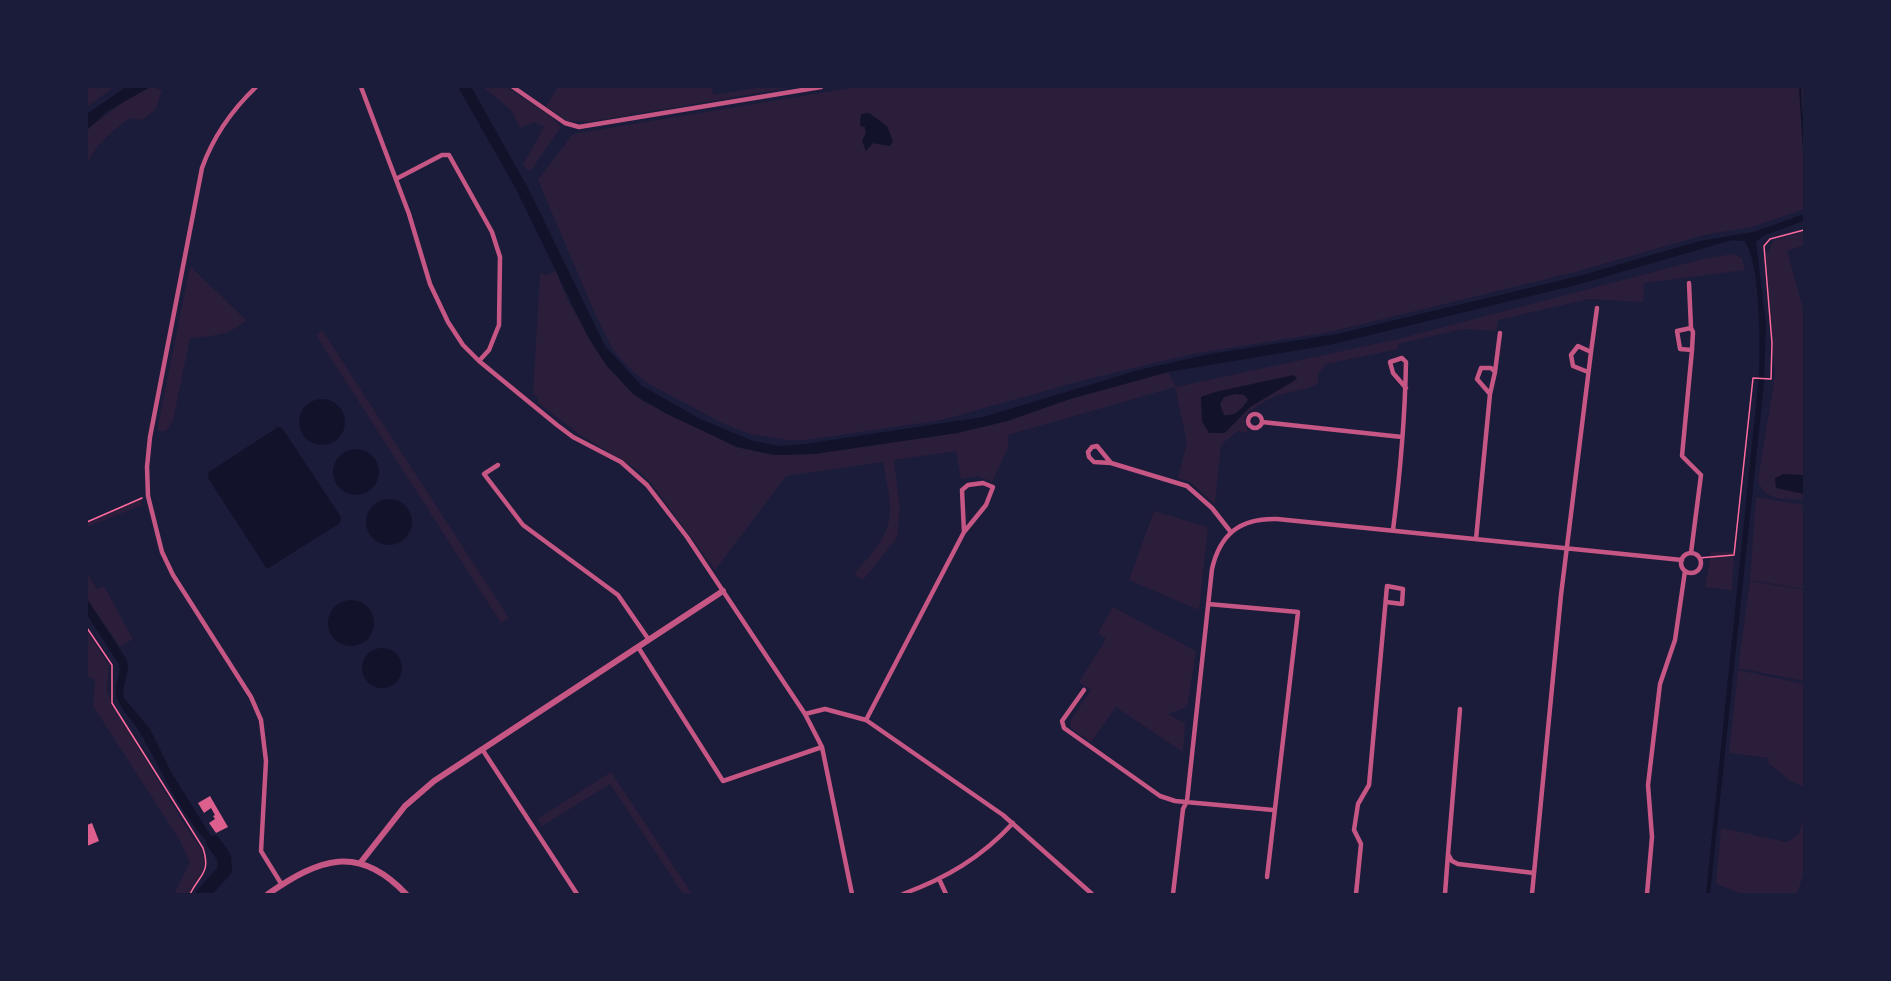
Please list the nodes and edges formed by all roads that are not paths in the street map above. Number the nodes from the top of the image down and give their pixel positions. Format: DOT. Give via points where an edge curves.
graph roads {
  1 [pos="256,87"];
  2 [pos="361,87"];
  3 [pos="513,87"];
  4 [pos="821,87"];
  5 [pos="396,179"];
  6 [pos="1689,283"];
  7 [pos="1597,308"];
  8 [pos="1691,328"];
  9 [pos="1500,333"];
  10 [pos="1692,350"];
  11 [pos="1591,352"];
  12 [pos="479,362"];
  13 [pos="1495,372"];
  14 [pos="1588,372"];
  15 [pos="1406,388"];
  16 [pos="1490,394"];
  17 [pos="1262,422"];
  18 [pos="1402,437"];
  19 [pos="1111,463"];
  20 [pos="498,465"];
  21 [pos="1393,530"];
  22 [pos="1230,531"];
  23 [pos="964,532"];
  24 [pos="1476,539"];
  25 [pos="1567,548"];
  26 [pos="1691,553"];
  27 [pos="1682,560"];
  28 [pos="1685,571"];
  29 [pos="723,591"];
  30 [pos="1386,602"];
  31 [pos="1208,604"];
  32 [pos="648,640"];
  33 [pos="638,647"];
  34 [pos="1084,690"];
  35 [pos="1460,709"];
  36 [pos="805,714"];
  37 [pos="866,720"];
  38 [pos="822,747"];
  39 [pos="482,749"];
  40 [pos="1187,801"];
  41 [pos="1274,810"];
  42 [pos="1013,823"];
  43 [pos="1448,854"];
  44 [pos="361,862"];
  45 [pos="1534,873"];
  46 [pos="1267,877"];
  47 [pos="940,881"];
  48 [pos="282,885"];
  49 [pos="267,894"];
  50 [pos="406,894"];
  51 [pos="577,894"];
  52 [pos="852,894"];
  53 [pos="903,894"];
  54 [pos="946,894"];
  55 [pos="1092,894"];
  56 [pos="1173,894"];
  57 [pos="1356,894"];
  58 [pos="1445,894"];
  59 [pos="1532,894"];
  60 [pos="1647,894"];
  1 -- 48 [label="street" via="217,136 197,187 147,467 148,496 159,542 173,575 240,679 261,720 266,760 261,851"];
  2 -- 5 [label="street"];
  3 -- 4 [label="street" via="565,123 579,127"];
  5 -- 12 [label="street" via="430,284 448,322"];
  5 -- 12 [label="street" via="449,155 492,232 501,269 499,325 489,350"];
  6 -- 8 [label="street"];
  7 -- 11 [label="street"];
  8 -- 10 [label="street"];
  8 -- 10 [label="street" via="1677,331 1677,340 1680,349"];
  9 -- 13 [label="street"];
  10 -- 26 [label="street" via="1682,456 1701,475"];
  11 -- 14 [label="street"];
  11 -- 14 [label="street" via="1578,346 1571,355 1573,366"];
  12 -- 29 [label="street" via="573,437 621,462 640,478 665,506"];
  13 -- 16 [label="street"];
  13 -- 16 [label="street" via="1491,368 1478,371 1477,379"];
  14 -- 25 [label="street"];
  15 -- 15 [label="street" via="1393,374 1390,362 1402,358 1406,362"];
  15 -- 18 [label="street"];
  16 -- 24 [label="street"];
  17 -- 18 [label="street"];
  18 -- 21 [label="street"];
  19 -- 19 [label="street" via="1094,462 1088,452 1097,446"];
  19 -- 22 [label="street" via="1187,486"];
  20 -- 32 [label="street" via="484,474 514,516 535,536 618,595"];
  21 -- 22 [label="street" via="1262,518"];
  21 -- 24 [label="street"];
  22 -- 31 [label="street" via="1216,552"];
  23 -- 23 [label="street" via="986,505 993,488 983,483 968,484 962,490"];
  23 -- 37 [label="street"];
  24 -- 25 [label="street"];
  25 -- 27 [label="street"];
  25 -- 45 [label="street"];
  26 -- 27 [label="street"];
  26 -- 28 [label="street" via="1701,563 1698,570"];
  27 -- 28 [label="street"];
  28 -- 60 [label="street" via="1675,640 1660,684 1648,785 1652,837"];
  29 -- 32 [label="street"];
  29 -- 36 [label="street"];
  30 -- 30 [label="street" via="1402,604 1403,589 1387,586"];
  30 -- 57 [label="street" via="1369,785 1358,804 1354,830 1361,844"];
  31 -- 40 [label="street"];
  31 -- 41 [label="street" via="1298,612"];
  32 -- 33 [label="street"];
  33 -- 38 [label="street" via="723,781"];
  33 -- 39 [label="street"];
  34 -- 40 [label="street" via="1062,721 1064,728 1160,796"];
  35 -- 43 [label="street"];
  36 -- 37 [label="street" via="825,709"];
  36 -- 38 [label="street"];
  37 -- 42 [label="street"];
  38 -- 52 [label="street"];
  39 -- 44 [label="street" via="416,795"];
  39 -- 51 [label="street"];
  40 -- 41 [label="street"];
  40 -- 56 [label="street"];
  41 -- 46 [label="street"];
  42 -- 47 [label="street"];
  42 -- 55 [label="street"];
  43 -- 45 [label="street" via="1458,864"];
  43 -- 58 [label="street"];
  44 -- 48 [label="street" via="325,864"];
  44 -- 50 [label="street" via="385,874"];
  45 -- 59 [label="street"];
  47 -- 53 [label="street"];
  47 -- 54 [label="street"];
  48 -- 49 [label="street"];
}
